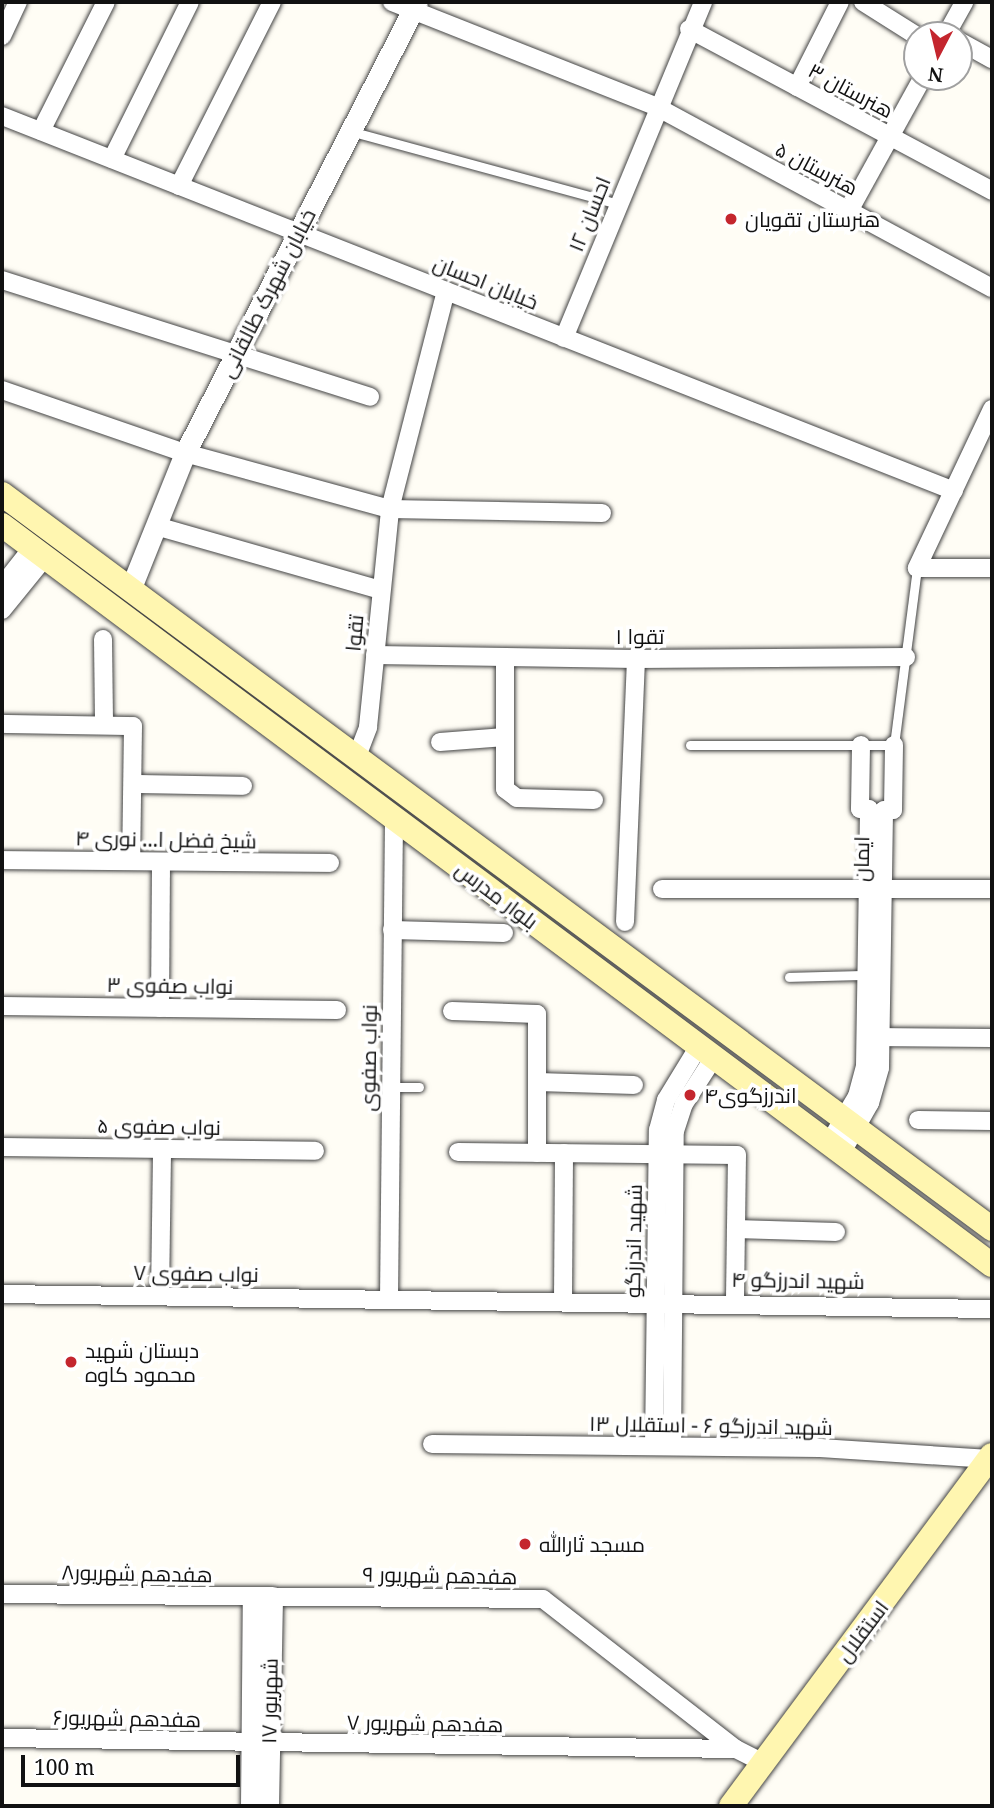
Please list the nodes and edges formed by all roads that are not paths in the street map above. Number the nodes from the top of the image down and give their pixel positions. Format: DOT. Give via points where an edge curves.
graph roads {
  1 [pos="18,2"];
  2 [pos="106,2"];
  3 [pos="190,2"];
  4 [pos="272,2"];
  5 [pos="392,2"];
  6 [pos="703,2"];
  7 [pos="841,2"];
  8 [pos="964,2"];
  9 [pos="865,3"];
  10 [pos="415,6"];
  11 [pos="954,21"];
  12 [pos="903,27"];
  13 [pos="689,29"];
  14 [pos="2,37"];
  15 [pos="973,49"];
  16 [pos="992,60"];
  17 [pos="797,87"];
  18 [pos="915,91"];
  19 [pos="657,107"];
  20 [pos="2,116"];
  21 [pos="41,131"];
  22 [pos="350,131"];
  23 [pos="890,136"];
  24 [pos="112,159"];
  25 [pos="179,186"];
  26 [pos="992,191"];
  27 [pos="618,204"];
  28 [pos="849,211"];
  29 [pos="298,233"];
  30 [pos="2,280"];
  31 [pos="992,288"];
  32 [pos="446,291"];
  33 [pos="564,338"];
  34 [pos="236,352"];
  35 [pos="2,390"];
  36 [pos="370,397"];
  37 [pos="990,420"];
  38 [pos="185,453"];
  39 [pos="954,491"];
  40 [pos="2,494"];
  41 [pos="390,509"];
  42 [pos="602,513"];
  43 [pos="2,526"];
  44 [pos="156,526"];
  45 [pos="38,553"];
  46 [pos="917,568"];
  47 [pos="992,568"];
  48 [pos="2,586"];
  49 [pos="130,590"];
  50 [pos="381,590"];
  51 [pos="2,610"];
  52 [pos="103,639"];
  53 [pos="375,655"];
  54 [pos="505,657"];
  55 [pos="906,657"];
  56 [pos="636,659"];
  57 [pos="2,724"];
  58 [pos="104,724"];
  59 [pos="505,737"];
  60 [pos="440,742"];
  61 [pos="690,745"];
  62 [pos="861,745"];
  63 [pos="894,745"];
  64 [pos="356,759"];
  65 [pos="133,784"];
  66 [pos="243,786"];
  67 [pos="594,800"];
  68 [pos="877,809"];
  69 [pos="394,818"];
  70 [pos="2,860"];
  71 [pos="131,861"];
  72 [pos="161,862"];
  73 [pos="330,863"];
  74 [pos="662,889"];
  75 [pos="992,889"];
  76 [pos="875,890"];
  77 [pos="625,922"];
  78 [pos="393,930"];
  79 [pos="503,933"];
  80 [pos="866,975"];
  81 [pos="789,977"];
  82 [pos="2,1006"];
  83 [pos="160,1008"];
  84 [pos="337,1010"];
  85 [pos="452,1011"];
  86 [pos="873,1037"];
  87 [pos="992,1038"];
  88 [pos="706,1051"];
  89 [pos="538,1082"];
  90 [pos="634,1085"];
  91 [pos="391,1087"];
  92 [pos="419,1087"];
  93 [pos="918,1121"];
  94 [pos="992,1121"];
  95 [pos="848,1126"];
  96 [pos="2,1147"];
  97 [pos="835,1148"];
  98 [pos="162,1149"];
  99 [pos="315,1151"];
  100 [pos="458,1152"];
  101 [pos="537,1153"];
  102 [pos="564,1153"];
  103 [pos="665,1155"];
  104 [pos="736,1229"];
  105 [pos="992,1230"];
  106 [pos="836,1232"];
  107 [pos="992,1265"];
  108 [pos="2,1294"];
  109 [pos="160,1296"];
  110 [pos="389,1298"];
  111 [pos="562,1300"];
  112 [pos="664,1301"];
  113 [pos="735,1302"];
  114 [pos="992,1309"];
  115 [pos="432,1444"];
  116 [pos="663,1446"];
  117 [pos="991,1457"];
  118 [pos="2,1594"];
  119 [pos="262,1597"];
  120 [pos="2,1738"];
  121 [pos="260,1743"];
  122 [pos="736,1749"];
  123 [pos="764,1763"];
  124 [pos="251,1806"];
  125 [pos="268,1806"];
  126 [pos="731,1806"];
  1 -- 14 [label="street"];
  2 -- 21 [label="street"];
  3 -- 24 [label="street"];
  4 -- 25 [label="street"];
  5 -- 10 [label="street, هنرستان ۵"];
  6 -- 13 [label="street, احسان ۱۲"];
  7 -- 17 [label="street"];
  8 -- 11 [label="street"];
  9 -- 12 [label="street"];
  10 -- 19 [label="street, هنرستان ۵"];
  10 -- 22 [label="street, خیابان شهرک طالقانی"];
  13 -- 17 [label="street, هنرستان ۳"];
  13 -- 19 [label="street, احسان ۱۲"];
  15 -- 16 [label="street"];
  17 -- 23 [label="street, هنرستان ۳"];
  18 -- 23 [label="street"];
  19 -- 27 [label="street, احسان ۱۲"];
  19 -- 28 [label="street, هنرستان ۵"];
  20 -- 21 [label="street, خیابان احسان"];
  21 -- 24 [label="street, خیابان احسان"];
  22 -- 27 [label="lane"];
  22 -- 29 [label="street, خیابان شهرک طالقانی"];
  23 -- 26 [label="street, هنرستان ۳"];
  23 -- 28 [label="street"];
  24 -- 25 [label="street, خیابان احسان"];
  25 -- 29 [label="street, خیابان احسان"];
  27 -- 33 [label="street, احسان ۱۲"];
  28 -- 31 [label="street, هنرستان ۵"];
  29 -- 32 [label="street, خیابان احسان"];
  29 -- 34 [label="street, خیابان شهرک طالقانی"];
  30 -- 34 [label="street"];
  32 -- 33 [label="street, خیابان احسان"];
  32 -- 41 [label="street, تقوا"];
  33 -- 39 [label="street, خیابان احسان"];
  34 -- 36 [label="street"];
  34 -- 38 [label="street, خیابان شهرک طالقانی"];
  35 -- 38 [label="street"];
  37 -- 39 [label="street"];
  38 -- 41 [label="street"];
  38 -- 44 [label="street, خیابان شهرک طالقانی"];
  39 -- 46 [label="street"];
  40 -- 49 [label="main road, بلوار مدرس"];
  41 -- 42 [label="street"];
  41 -- 50 [label="street, تقوا"];
  43 -- 45 [label="main road, بلوار مدرس"];
  44 -- 49 [label="street, خیابان شهرک طالقانی"];
  44 -- 50 [label="street"];
  45 -- 48 [label="street"];
  45 -- 51 [label="street"];
  45 -- 69 [label="main road, بلوار مدرس"];
  46 -- 47 [label="street"];
  46 -- 55 [label="lane, ایمان"];
  49 -- 64 [label="main road, بلوار مدرس"];
  50 -- 53 [label="street, تقوا"];
  52 -- 58 [label="street"];
  53 -- 54 [label="street, تقوا ۱"];
  53 -- 64 [label="street, تقوا" via="368,727"];
  54 -- 56 [label="street, تقوا ۱"];
  54 -- 59 [label="street"];
  55 -- 56 [label="street, تقوا ۱"];
  55 -- 63 [label="lane, ایمان"];
  56 -- 77 [label="street"];
  57 -- 58 [label="street"];
  58 -- 65 [label="street" via="133,726"];
  59 -- 60 [label="street"];
  59 -- 67 [label="street" via="505,789 509,796"];
  61 -- 62 [label="lane"];
  62 -- 63 [label="lane"];
  62 -- 68 [label="street, ایمان" via="860,809"];
  63 -- 68 [label="street, ایمان" via="893,810"];
  64 -- 95 [label="main road, بلوار مدرس"];
  65 -- 66 [label="street"];
  65 -- 71 [label="street"];
  68 -- 76 [label="street, ایمان"];
  69 -- 78 [label="street, نواب صفوی"];
  69 -- 88 [label="main road, بلوار مدرس"];
  70 -- 71 [label="street, شیخ فضل ا... نوری ۴"];
  71 -- 72 [label="street, شیخ فضل ا... نوری ۴"];
  72 -- 73 [label="street, شیخ فضل ا... نوری ۴"];
  72 -- 83 [label="street"];
  74 -- 76 [label="street"];
  75 -- 76 [label="street"];
  76 -- 80 [label="street, ایمان"];
  76 -- 86 [label="street, ایمان"];
  78 -- 79 [label="street"];
  78 -- 91 [label="street, نواب صفوی"];
  80 -- 81 [label="lane"];
  80 -- 86 [label="street, ایمان"];
  82 -- 83 [label="street, نواب صفوی ۳"];
  83 -- 84 [label="street, نواب صفوی ۳"];
  85 -- 89 [label="street" via="537,1014"];
  86 -- 87 [label="street"];
  86 -- 95 [label="street, ایمان" via="878,1086"];
  88 -- 97 [label="main road, بلوار مدرس"];
  88 -- 103 [label="street, شهید اندرزگو" via="666,1100"];
  89 -- 90 [label="street"];
  89 -- 101 [label="street"];
  91 -- 92 [label="lane"];
  91 -- 110 [label="street, نواب صفوی"];
  93 -- 94 [label="street"];
  95 -- 97 [label="street, ایمان"];
  95 -- 105 [label="main road, بلوار مدرس"];
  96 -- 98 [label="street, نواب صفوی ۵"];
  97 -- 107 [label="main road, بلوار مدرس"];
  98 -- 99 [label="street, نواب صفوی ۵"];
  98 -- 109 [label="street"];
  100 -- 101 [label="street"];
  101 -- 102 [label="street"];
  102 -- 103 [label="street"];
  102 -- 111 [label="street"];
  103 -- 104 [label="street" via="737,1155"];
  103 -- 112 [label="street, شهید اندرزگو"];
  104 -- 106 [label="street"];
  104 -- 113 [label="street"];
  108 -- 109 [label="street, نواب صفوی ۷"];
  109 -- 110 [label="street, نواب صفوی ۷"];
  110 -- 111 [label="street, نواب صفوی ۷"];
  111 -- 112 [label="street, شهید اندرزگو ۴"];
  112 -- 113 [label="street, شهید اندرزگو ۴"];
  112 -- 116 [label="street, شهید اندرزگو"];
  113 -- 114 [label="street, شهید اندرزگو ۴"];
  115 -- 116 [label="street, شهید اندرزگو ۶ - استقلال ۱۳"];
  116 -- 117 [label="street, شهید اندرزگو ۶ - استقلال ۱۳"];
  117 -- 123 [label="main road, استقلال"];
  118 -- 119 [label="street, هفدهم شهریور۸"];
  119 -- 121 [label="street, ۱۷ شهریور"];
  119 -- 122 [label="street, هفدهم شهریور ۹" via="543,1599"];
  120 -- 121 [label="street, هفدهم شهریور۶"];
  121 -- 122 [label="street, هفدهم شهریور ۷"];
  121 -- 124 [label="street, ۱۷ شهریور"];
  121 -- 125 [label="street, ۱۷ شهریور"];
  122 -- 123 [label="street, هفدهم شهریور ۹"];
  123 -- 126 [label="main road, استقلال"];
}
